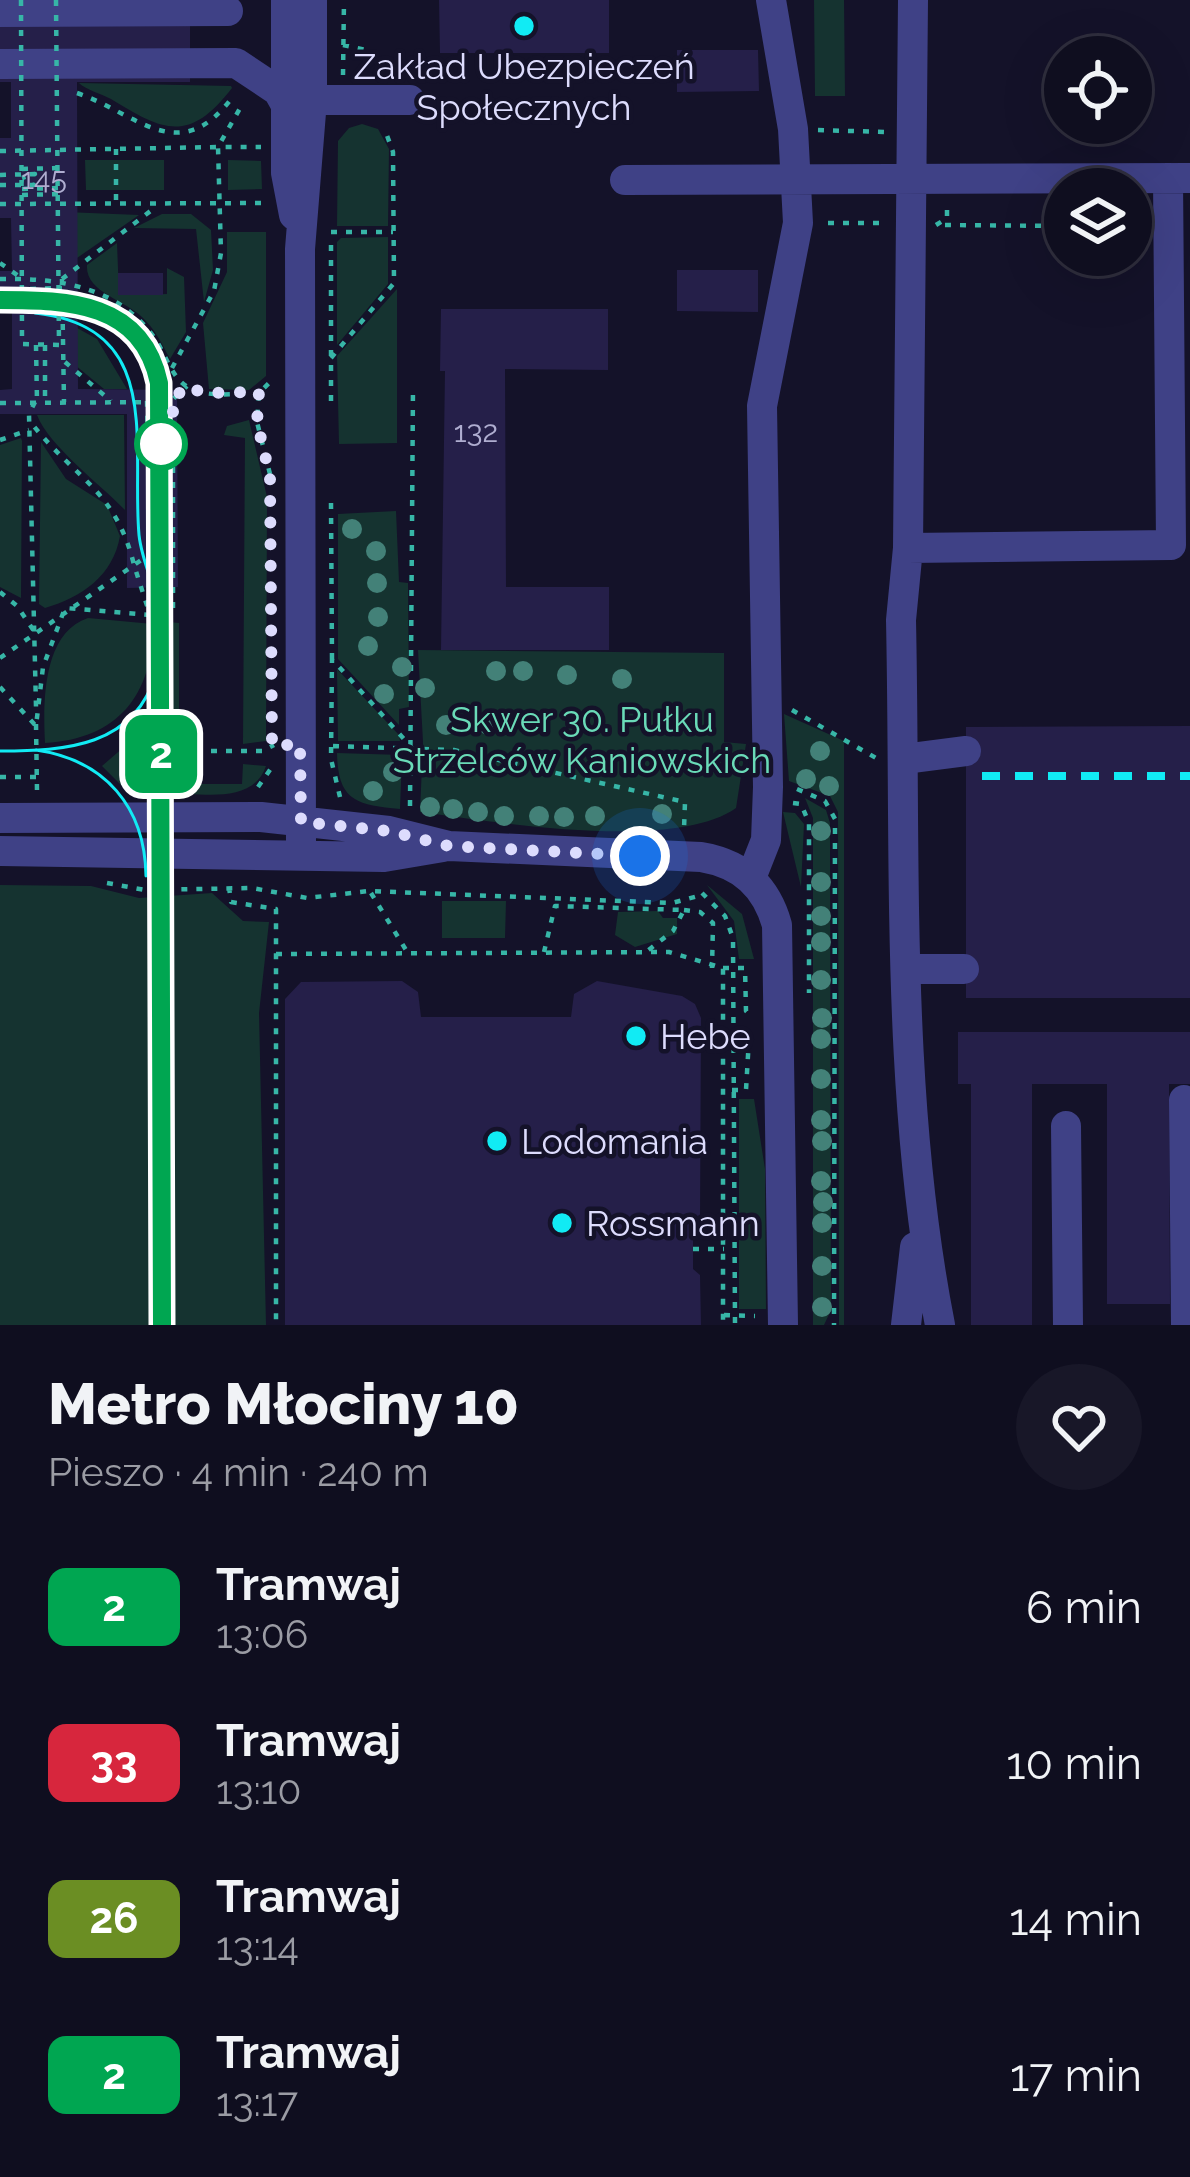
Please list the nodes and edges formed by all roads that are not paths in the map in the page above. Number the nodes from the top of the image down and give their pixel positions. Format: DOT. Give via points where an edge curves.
graph roads {
  1 [pos="286,0"];
  2 [pos="312,0"];
  3 [pos="771,0"];
  4 [pos="913,0"];
  5 [pos="228,6"];
  6 [pos="0,12"];
  7 [pos="12,78"];
  8 [pos="247,78"];
  9 [pos="410,90"];
  10 [pos="314,101"];
  11 [pos="913,178"];
  12 [pos="1179,178"];
  13 [pos="625,180"];
  14 [pos="797,181"];
  15 [pos="300,249"];
  16 [pos="1180,545"];
  17 [pos="908,548"];
  18 [pos="966,751"];
  19 [pos="904,768"];
  20 [pos="0,818"];
  21 [pos="301,837"];
  22 [pos="0,851"];
  23 [pos="751,878"];
  24 [pos="964,969"];
  25 [pos="909,970"];
  26 [pos="1184,1100"];
  27 [pos="1066,1126"];
  28 [pos="919,1217"];
  29 [pos="775,1320"];
  30 [pos="906,1325"];
  31 [pos="940,1325"];
  32 [pos="1068,1325"];
  33 [pos="1186,1325"];
  1 -- 10 [label="street"];
  2 -- 10 [label="street" via="322,52"];
  3 -- 14 [label="street"];
  4 -- 11 [label="street"];
  5 -- 6 [label="street"];
  5 -- 8 [label="street"];
  7 -- 8 [label="street"];
  8 -- 10 [label="street"];
  9 -- 10 [label="street"];
  10 -- 15 [label="street" via="320,202"];
  10 -- 15 [label="street" via="286,173"];
  11 -- 12 [label="street"];
  11 -- 14 [label="street"];
  11 -- 17 [label="street"];
  12 -- 16 [label="street"];
  13 -- 14 [label="street"];
  14 -- 23 [label="street" via="798,223 763,406 768,787 766,840"];
  15 -- 21 [label="street" via="286,745"];
  16 -- 17 [label="street"];
  17 -- 19 [label="street"];
  18 -- 19 [label="street"];
  19 -- 25 [label="street"];
  20 -- 21 [label="street"];
  21 -- 22 [label="street"];
  21 -- 23 [label="street" via="389,831 449,846 701,857"];
  23 -- 29 [label="street" via="772,908 778,944"];
  24 -- 25 [label="street"];
  25 -- 28 [label="street"];
  26 -- 33 [label="street"];
  27 -- 32 [label="street"];
  28 -- 30 [label="street"];
  28 -- 31 [label="street"];
}
